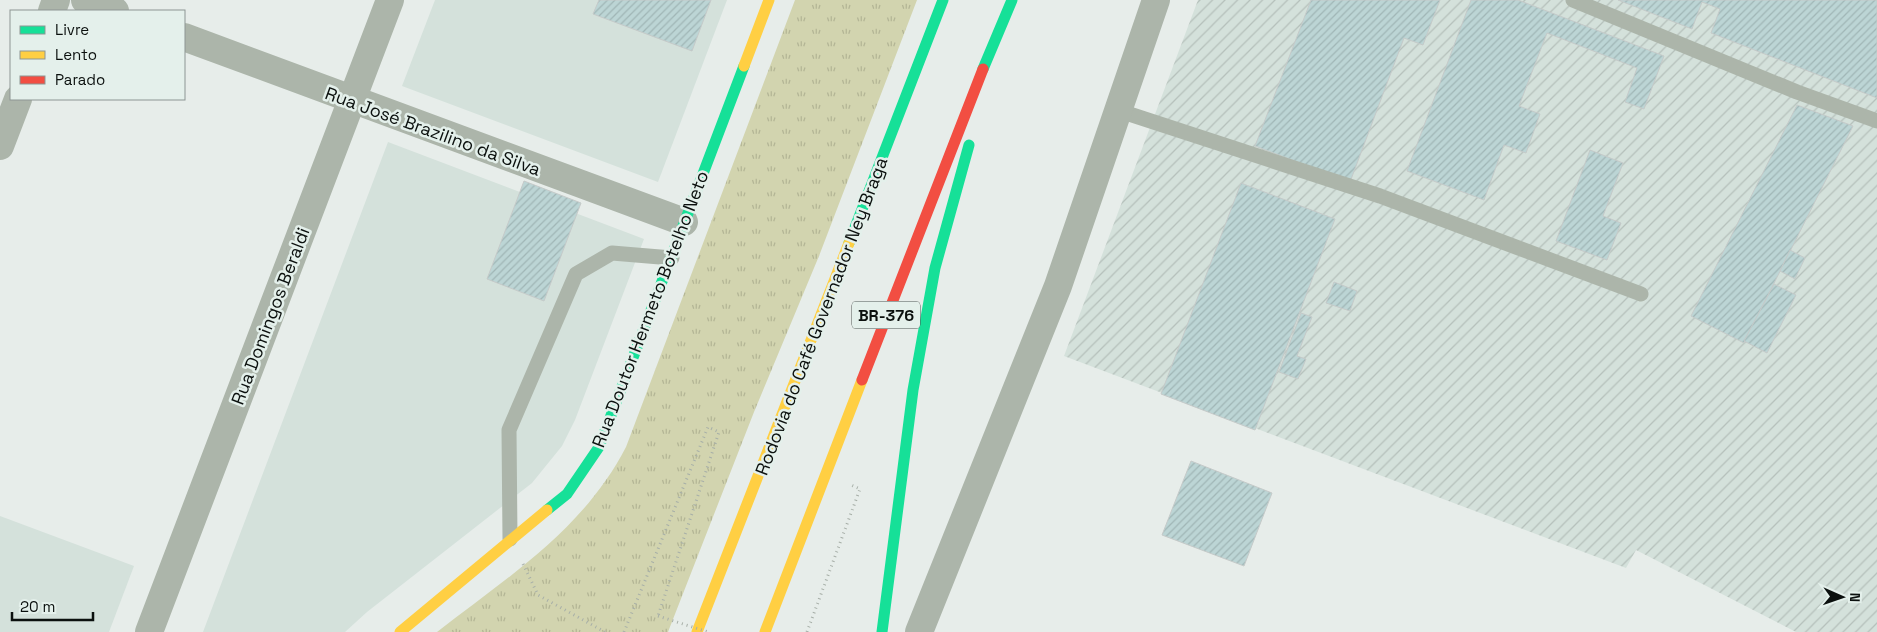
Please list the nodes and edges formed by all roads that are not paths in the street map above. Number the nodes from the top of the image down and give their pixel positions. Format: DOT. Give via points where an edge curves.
graph roads {
  1 [pos="85,0"];
  2 [pos="390,0"];
  3 [pos="769,0"];
  4 [pos="943,0"];
  5 [pos="1011,0"];
  6 [pos="1156,0"];
  7 [pos="1573,0"];
  8 [pos="112,10"];
  9 [pos="185,37"];
  10 [pos="18,100"];
  11 [pos="352,101"];
  12 [pos="1117,110"];
  13 [pos="976,119"];
  14 [pos="1877,121"];
  15 [pos="971,137"];
  16 [pos="0,146"];
  17 [pos="684,222"];
  18 [pos="672,258"];
  19 [pos="1641,294"];
  20 [pos="510,539"];
  21 [pos="149,632"];
  22 [pos="400,632"];
  23 [pos="697,632"];
  24 [pos="765,632"];
  25 [pos="882,632"];
  26 [pos="919,632"];
  1 -- 8 [label="street"];
  2 -- 11 [label="street, Rua Domingos Beraldi"];
  3 -- 17 [label="main road, Rua Doutor Hermeto Botelho Neto"];
  4 -- 23 [label="main road, Rodovia do Café Governador Ney Braga / BR-376"];
  5 -- 13 [label="main road"];
  5 -- 24 [label="main road, BR-376" via="956,132"];
  6 -- 12 [label="street"];
  7 -- 14 [label="lane" via="1797,92"];
  9 -- 11 [label="street, Rua José Brazilino da Silva"];
  10 -- 16 [label="street"];
  11 -- 17 [label="street, Rua José Brazilino da Silva"];
  11 -- 21 [label="street, Rua Domingos Beraldi"];
  12 -- 19 [label="lane" via="1380,196"];
  12 -- 26 [label="street" via="1058,286"];
  15 -- 25 [label="main road" via="935,268 913,390"];
  17 -- 18 [label="main road, Rua Doutor Hermeto Botelho Neto"];
  18 -- 20 [label="main road, Rua Doutor Hermeto Botelho Neto" via="599,447 567,494"];
  18 -- 20 [label="lane" via="612,253 576,274 510,430"];
  20 -- 22 [label="main road, Rua Doutor Hermeto Botelho Neto"];
}
